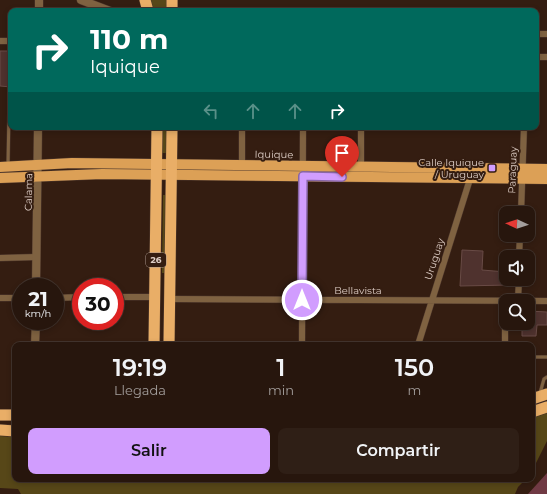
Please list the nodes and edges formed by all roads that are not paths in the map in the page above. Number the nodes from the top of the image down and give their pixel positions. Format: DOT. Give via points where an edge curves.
graph roads {
  1 [pos="81,0"];
  2 [pos="102,8"];
  3 [pos="8,113"];
  4 [pos="38,130"];
  5 [pos="157,130"];
  6 [pos="172,130"];
  7 [pos="242,130"];
  8 [pos="303,130"];
  9 [pos="361,130"];
  10 [pos="524,130"];
  11 [pos="38,165"];
  12 [pos="242,166"];
  13 [pos="4,167"];
  14 [pos="361,167"];
  15 [pos="522,168"];
  16 [pos="547,169"];
  17 [pos="157,170"];
  18 [pos="172,170"];
  19 [pos="303,172"];
  20 [pos="38,176"];
  21 [pos="0,178"];
  22 [pos="470,178"];
  23 [pos="522,179"];
  24 [pos="547,179"];
  25 [pos="521,206"];
  26 [pos="37,257"];
  27 [pos="0,258"];
  28 [pos="36,278"];
  29 [pos="124,297"];
  30 [pos="155,297"];
  31 [pos="0,298"];
  32 [pos="12,298"];
  33 [pos="170,299"];
  34 [pos="302,300"];
  35 [pos="431,300"];
  36 [pos="499,300"];
  37 [pos="535,301"];
  38 [pos="547,301"];
  39 [pos="36,330"];
  40 [pos="505,330"];
  41 [pos="35,342"];
  42 [pos="154,342"];
  43 [pos="169,342"];
  44 [pos="302,342"];
  45 [pos="419,342"];
  46 [pos="505,342"];
  47 [pos="535,357"];
  48 [pos="547,357"];
  49 [pos="547,377"];
  50 [pos="539,396"];
  51 [pos="547,407"];
  52 [pos="535,411"];
  53 [pos="0,415"];
  54 [pos="12,415"];
  55 [pos="0,430"];
  56 [pos="12,431"];
  1 -- 2 [label="street"];
  3 -- 13 [label="lane"];
  4 -- 11 [label="street, Calama"];
  5 -- 17 [label="highway, 26"];
  6 -- 18 [label="highway, 26"];
  7 -- 12 [label="street"];
  8 -- 19 [label="street"];
  9 -- 14 [label="street"];
  10 -- 15 [label="street, Paraguay"];
  11 -- 13 [label="main road, Iquique"];
  11 -- 17 [label="main road, Iquique" via="72,163"];
  11 -- 20 [label="street, Calama"];
  12 -- 18 [label="main road, Iquique"];
  12 -- 19 [label="main road, Iquique"];
  14 -- 15 [label="main road, Iquique"];
  14 -- 19 [label="main road, Iquique"];
  15 -- 16 [label="main road, Iquique"];
  15 -- 23 [label="street, Paraguay"];
  17 -- 18 [label="main road, Iquique"];
  17 -- 20 [label="main road, Iquique"];
  17 -- 30 [label="highway, 26"];
  18 -- 19 [label="main road, Iquique"];
  18 -- 33 [label="highway, 26"];
  19 -- 22 [label="main road, Iquique"];
  19 -- 34 [label="street"];
  20 -- 21 [label="main road, Iquique"];
  20 -- 26 [label="street, Calama"];
  22 -- 23 [label="main road, Iquique"];
  22 -- 35 [label="street, Uruguay"];
  23 -- 24 [label="main road, Iquique"];
  23 -- 25 [label="street, Paraguay"];
  26 -- 27 [label="street"];
  26 -- 28 [label="street, Calama"];
  29 -- 30 [label="street"];
  30 -- 42 [label="highway, 26"];
  31 -- 32 [label="street"];
  33 -- 34 [label="street, Bellavista"];
  33 -- 43 [label="highway, 26"];
  34 -- 35 [label="street, Bellavista"];
  34 -- 44 [label="street"];
  35 -- 36 [label="street, Bellavista"];
  35 -- 45 [label="street, Uruguay"];
  37 -- 38 [label="street, Bellavista"];
  39 -- 41 [label="street"];
  40 -- 46 [label="street"];
  47 -- 48 [label="lane"];
  49 -- 50 [label="lane"];
  51 -- 52 [label="highway"];
  53 -- 54 [label="highway"];
  55 -- 56 [label="highway"];
}
